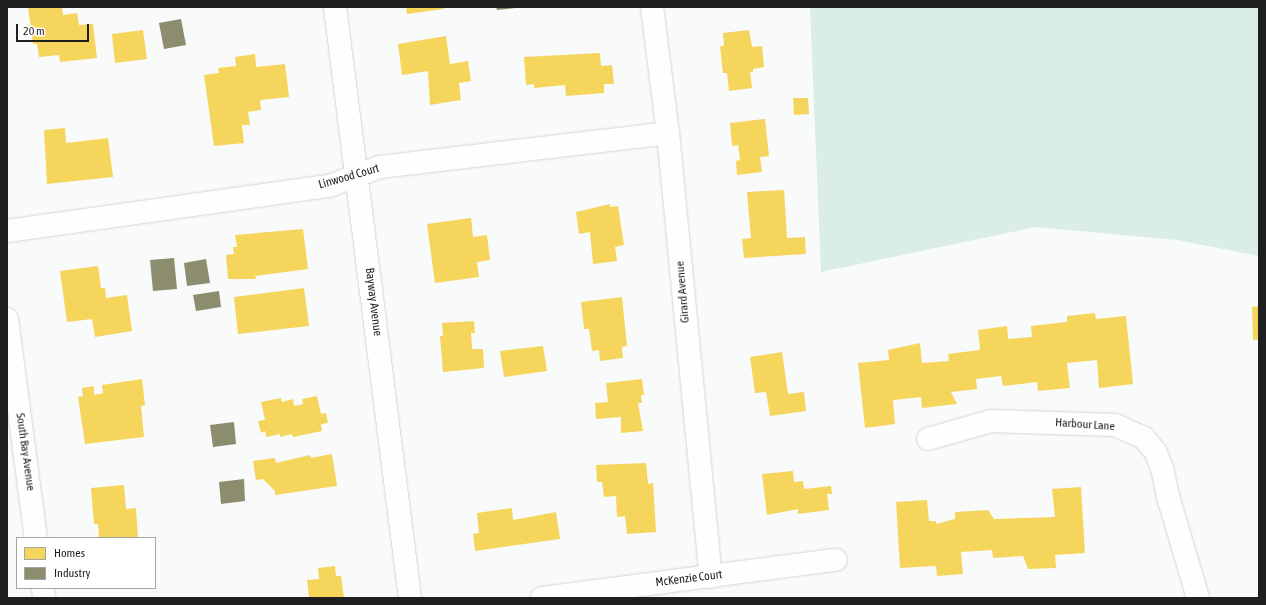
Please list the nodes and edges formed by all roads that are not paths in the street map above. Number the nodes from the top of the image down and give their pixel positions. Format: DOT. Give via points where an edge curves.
graph roads {
  1 [pos="335,7"];
  2 [pos="652,7"];
  3 [pos="668,133"];
  4 [pos="357,176"];
  5 [pos="7,231"];
  6 [pos="7,319"];
  7 [pos="928,439"];
  8 [pos="36,537"];
  9 [pos="836,560"];
  10 [pos="711,577"];
  11 [pos="410,598"];
  12 [pos="542,598"];
  13 [pos="1198,598"];
  1 -- 4 [label="street, Bayway Avenue"];
  2 -- 3 [label="street, Girard Avenue"];
  3 -- 4 [label="street, Linwood Court" via="380,167"];
  3 -- 10 [label="street, Girard Avenue"];
  4 -- 5 [label="street, Linwood Court" via="330,186"];
  4 -- 11 [label="street, Bayway Avenue"];
  6 -- 8 [label="street, South Bay Avenue"];
  7 -- 13 [label="street, Harbour Lane" via="991,421 1115,425 1144,438 1155,451 1162,468"];
  9 -- 10 [label="street, McKenzie Court"];
  10 -- 12 [label="street, McKenzie Court"];
}
